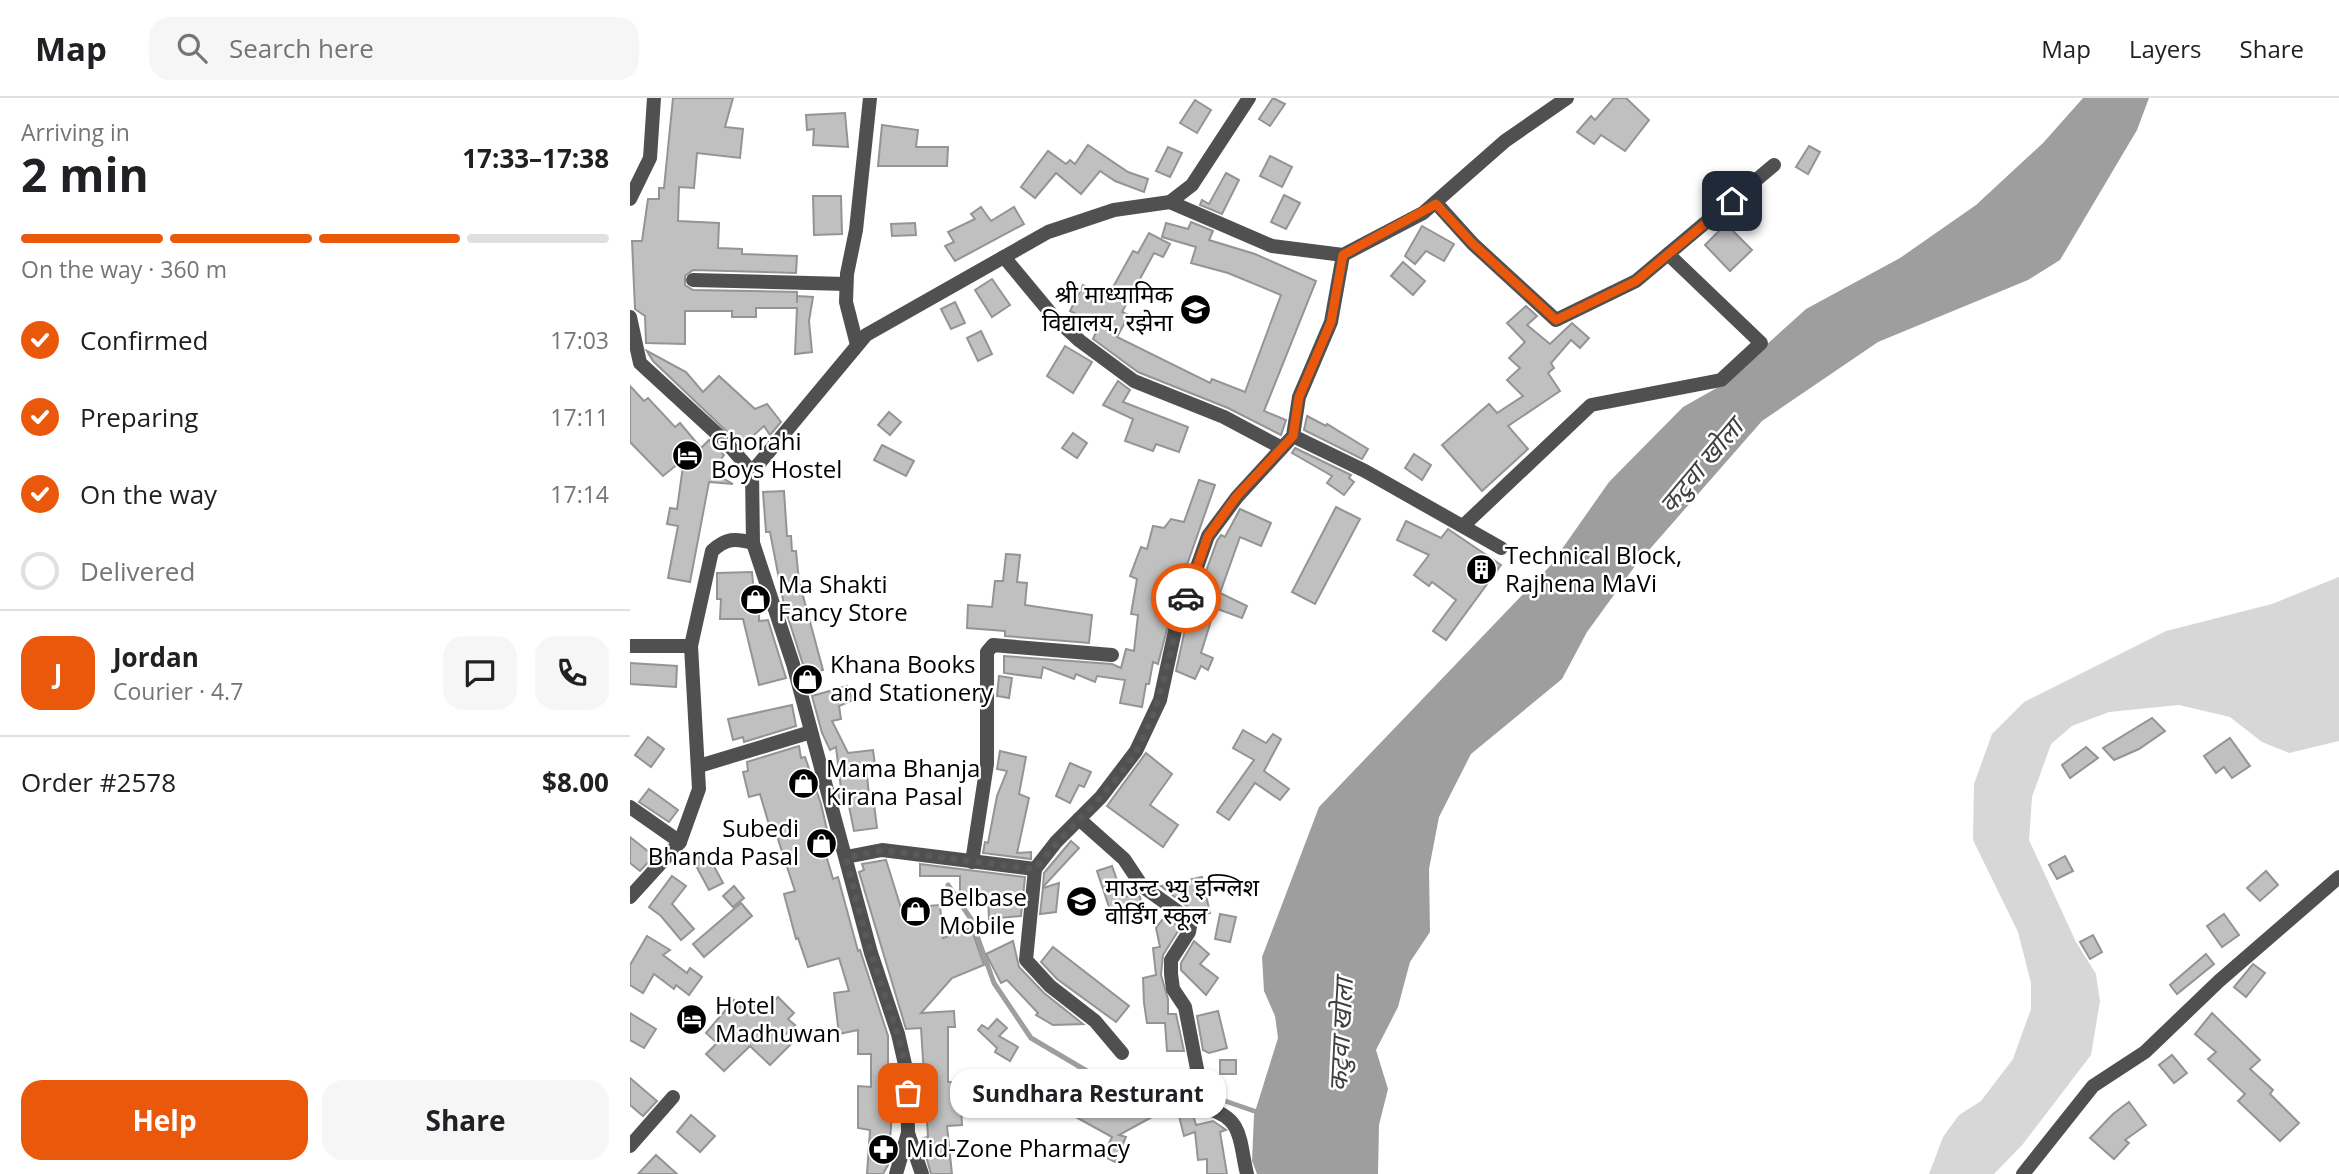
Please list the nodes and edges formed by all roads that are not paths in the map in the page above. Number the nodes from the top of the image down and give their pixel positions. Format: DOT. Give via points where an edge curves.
graph roads {
  1 [pos="654,98"];
  2 [pos="870,98"];
  3 [pos="1249,98"];
  4 [pos="1567,98"];
  5 [pos="1774,165"];
  6 [pos="630,199"];
  7 [pos="1170,202"];
  8 [pos="1436,204"];
  9 [pos="1668,254"];
  10 [pos="1343,255"];
  11 [pos="1004,257"];
  12 [pos="846,279"];
  13 [pos="693,280"];
  14 [pos="630,317"];
  15 [pos="862,340"];
  16 [pos="632,341"];
  17 [pos="1293,436"];
  18 [pos="1282,448"];
  19 [pos="752,472"];
  20 [pos="1463,527"];
  21 [pos="752,543"];
  22 [pos="1501,548"];
  23 [pos="630,646"];
  24 [pos="691,646"];
  25 [pos="1112,655"];
  26 [pos="811,732"];
  27 [pos="699,766"];
  28 [pos="630,807"];
  29 [pos="1079,819"];
  30 [pos="680,842"];
  31 [pos="846,858"];
  32 [pos="972,862"];
  33 [pos="1035,869"];
  34 [pos="2339,877"];
  35 [pos="630,897"];
  36 [pos="1122,1053"];
  37 [pos="673,1097"];
  38 [pos="908,1133"];
  39 [pos="630,1146"];
  40 [pos="895,1174"];
  41 [pos="922,1174"];
  42 [pos="1247,1174"];
  43 [pos="2023,1174"];
  1 -- 6 [label="street" via="650,158"];
  2 -- 12 [label="street"];
  3 -- 7 [label="street" via="1192,185"];
  4 -- 8 [label="street" via="1506,141"];
  5 -- 9 [label="street"];
  7 -- 10 [label="street" via="1272,246"];
  7 -- 11 [label="street" via="1101,215 1048,232"];
  8 -- 9 [label="street" via="1556,320 1636,281"];
  8 -- 10 [label="street"];
  9 -- 20 [label="street" via="1761,343 1721,380 1591,405"];
  10 -- 17 [label="street" via="1334,310 1299,397"];
  11 -- 15 [label="street"];
  11 -- 18 [label="street" via="1080,341 1134,381 1224,417"];
  12 -- 13 [label="street"];
  12 -- 15 [label="street" via="846,302"];
  14 -- 16 [label="street"];
  15 -- 19 [label="street"];
  16 -- 19 [label="street" via="640,363"];
  17 -- 18 [label="street"];
  17 -- 20 [label="street"];
  18 -- 29 [label="street" via="1237,496 1208,536 1176,626 1160,700 1136,751"];
  19 -- 21 [label="street"];
  20 -- 22 [label="street"];
  21 -- 24 [label="street" via="736,538 722,541 712,551"];
  21 -- 26 [label="street"];
  23 -- 24 [label="street"];
  24 -- 27 [label="street"];
  25 -- 32 [label="street" via="993,645 987,652 987,764"];
  26 -- 27 [label="street"];
  26 -- 31 [label="street"];
  27 -- 30 [label="street" via="699,789"];
  28 -- 30 [label="street"];
  29 -- 33 [label="street"];
  29 -- 42 [label="street" via="1124,859 1142,886 1191,921 1171,960 1173,989 1185,1007 1203,1100 1234,1121"];
  30 -- 35 [label="street"];
  31 -- 32 [label="street" via="882,850"];
  31 -- 38 [label="street" via="907,1073"];
  32 -- 33 [label="street"];
  33 -- 36 [label="street" via="1026,960 1050,986 1095,1021"];
  34 -- 43 [label="street" via="2218,981 2145,1052 2093,1086"];
  37 -- 39 [label="street"];
  38 -- 40 [label="street"];
  38 -- 41 [label="street"];
}
